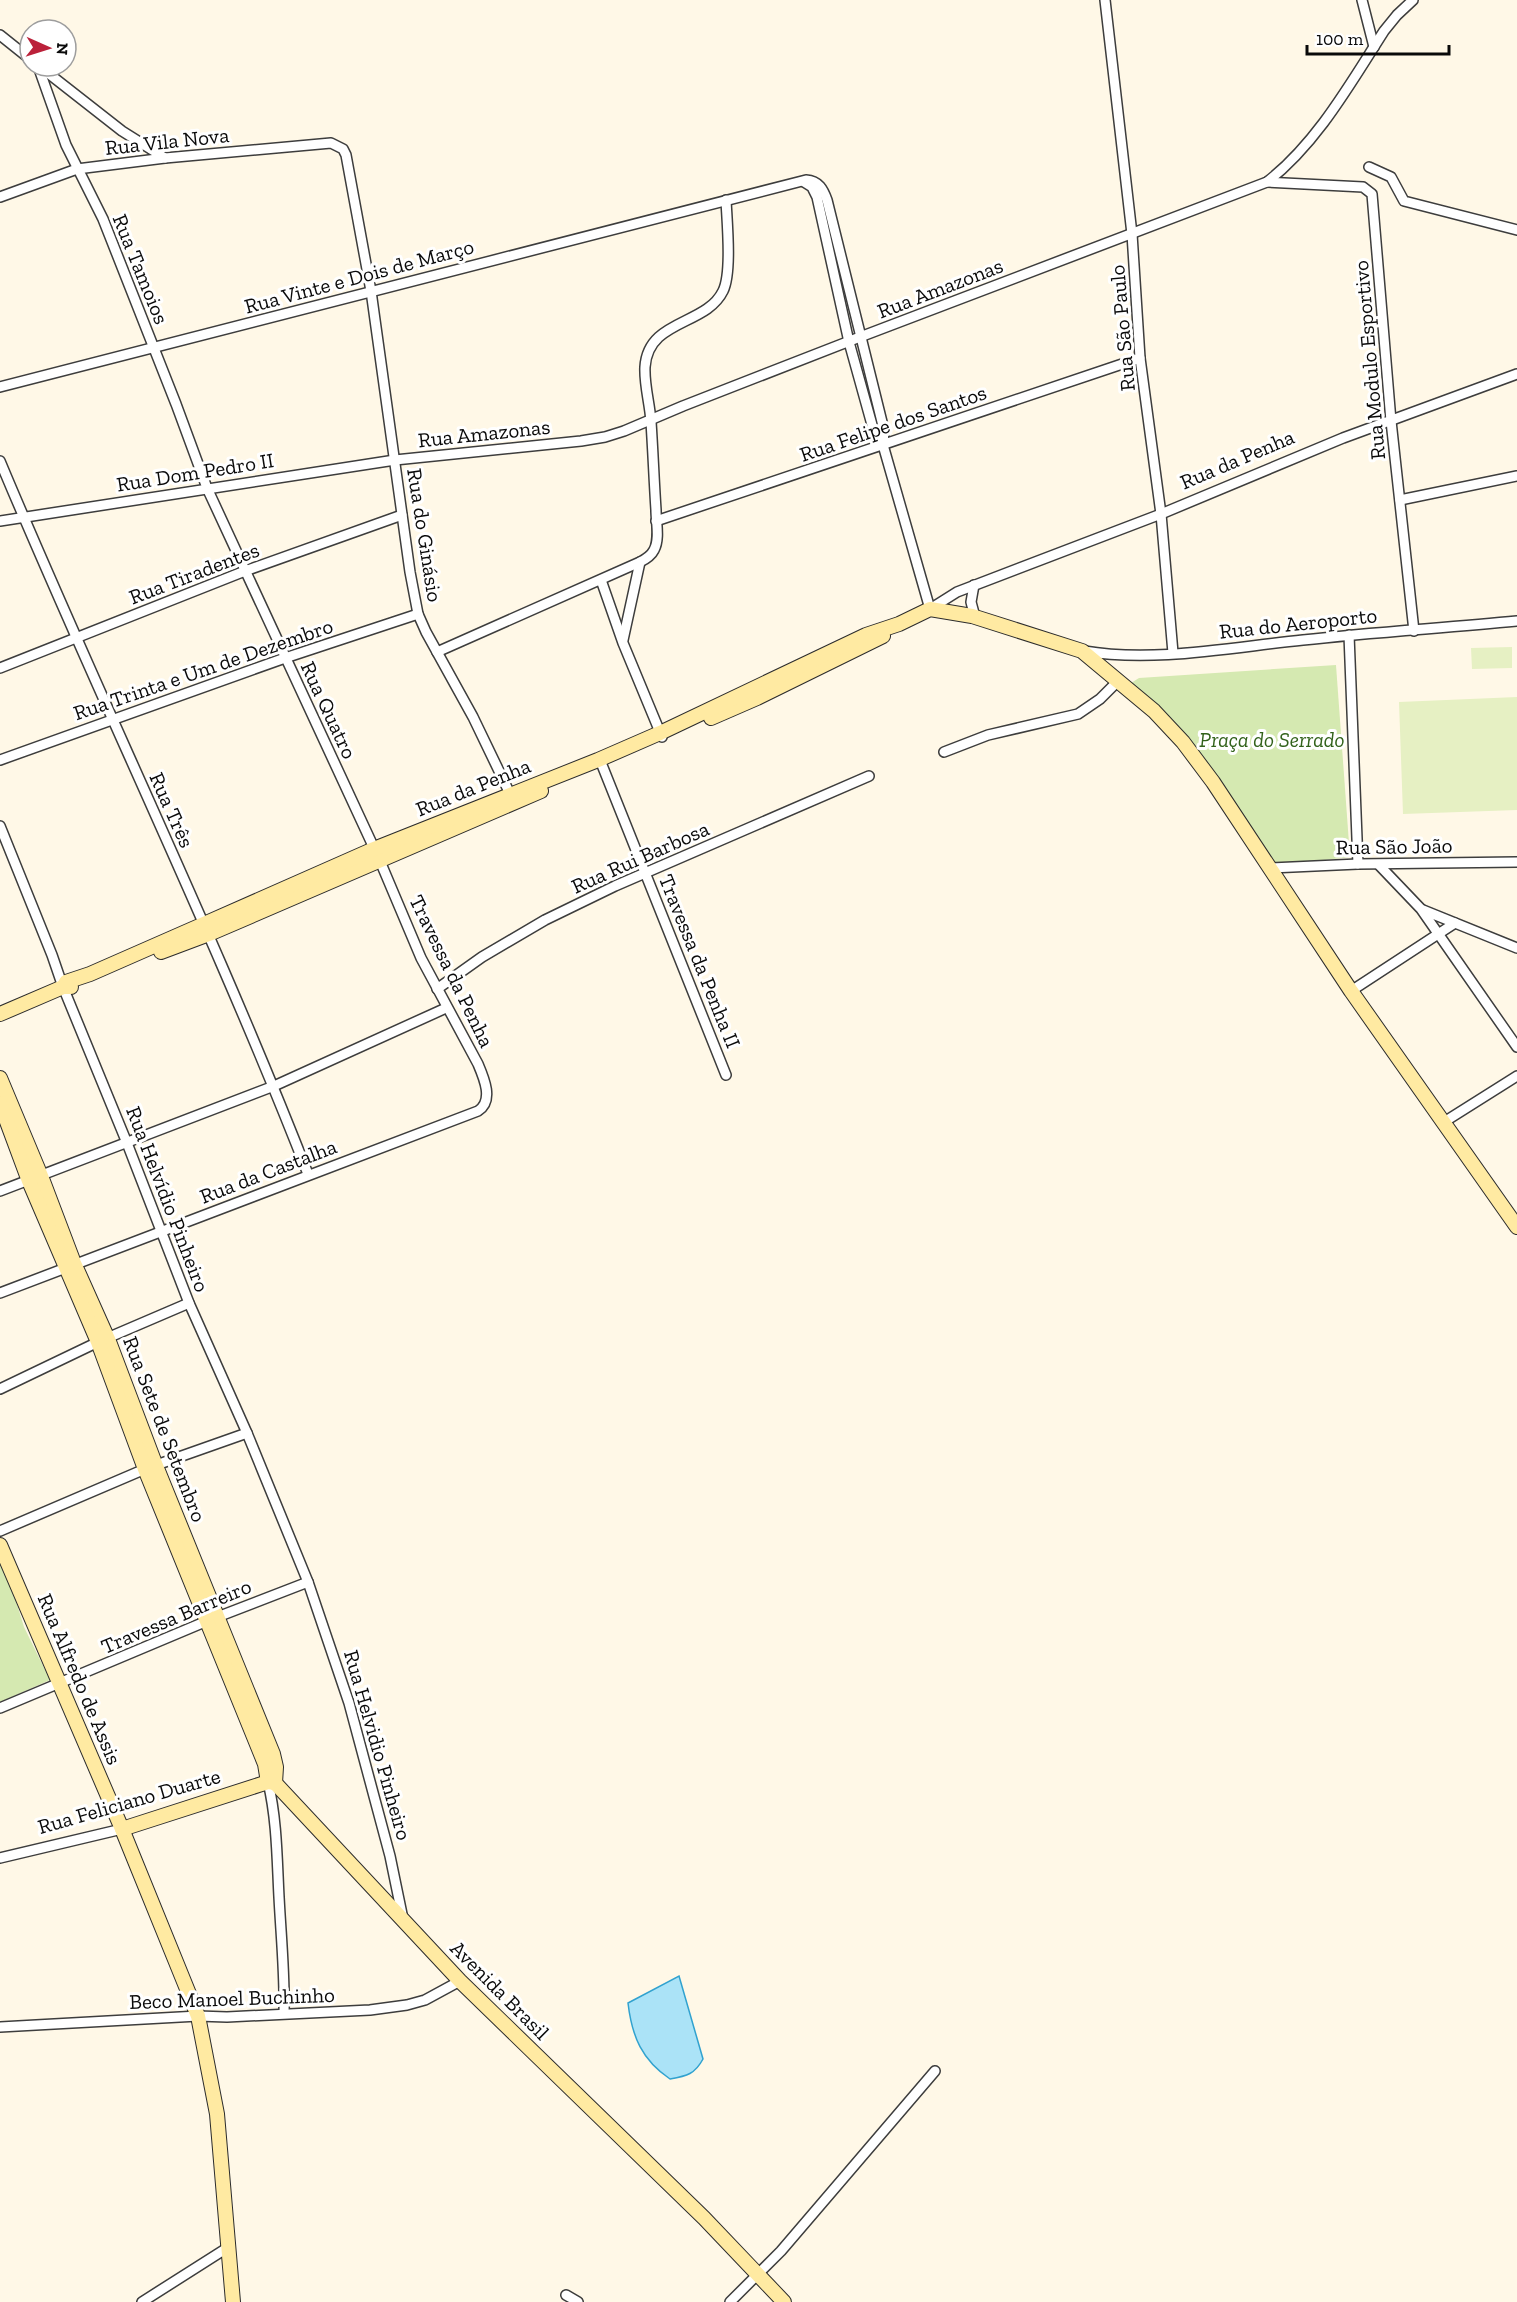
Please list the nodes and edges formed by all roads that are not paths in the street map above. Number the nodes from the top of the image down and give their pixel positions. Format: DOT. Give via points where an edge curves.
graph roads {
  1 [pos="1105,0"];
  2 [pos="1362,0"];
  3 [pos="1413,0"];
  4 [pos="0,35"];
  5 [pos="1374,47"];
  6 [pos="18,49"];
  7 [pos="43,78"];
  8 [pos="54,78"];
  9 [pos="341,146"];
  10 [pos="160,159"];
  11 [pos="1370,167"];
  12 [pos="77,170"];
  13 [pos="808,182"];
  14 [pos="1267,182"];
  15 [pos="0,197"];
  16 [pos="726,200"];
  17 [pos="1517,231"];
  18 [pos="1132,234"];
  19 [pos="371,291"];
  20 [pos="860,337"];
  21 [pos="849,342"];
  22 [pos="154,349"];
  23 [pos="1140,357"];
  24 [pos="1517,374"];
  25 [pos="0,387"];
  26 [pos="651,420"];
  27 [pos="1391,421"];
  28 [pos="883,445"];
  29 [pos="395,460"];
  30 [pos="0,461"];
  31 [pos="1517,476"];
  32 [pos="207,488"];
  33 [pos="1400,500"];
  34 [pos="1161,514"];
  35 [pos="402,515"];
  36 [pos="23,517"];
  37 [pos="0,521"];
  38 [pos="656,521"];
  39 [pos="640,562"];
  40 [pos="245,571"];
  41 [pos="602,580"];
  42 [pos="974,585"];
  43 [pos="930,609"];
  44 [pos="418,614"];
  45 [pos="975,617"];
  46 [pos="1517,621"];
  47 [pos="1414,631"];
  48 [pos="1349,635"];
  49 [pos="77,638"];
  50 [pos="623,643"];
  51 [pos="1082,651"];
  52 [pos="437,652"];
  53 [pos="1173,653"];
  54 [pos="285,658"];
  55 [pos="0,668"];
  56 [pos="1119,680"];
  57 [pos="111,719"];
  58 [pos="661,736"];
  59 [pos="944,752"];
  60 [pos="0,760"];
  61 [pos="601,762"];
  62 [pos="869,776"];
  63 [pos="513,798"];
  64 [pos="0,826"];
  65 [pos="377,855"];
  66 [pos="1517,862"];
  67 [pos="1358,864"];
  68 [pos="1379,865"];
  69 [pos="1271,868"];
  70 [pos="646,873"];
  71 [pos="1421,909"];
  72 [pos="1455,923"];
  73 [pos="206,929"];
  74 [pos="1439,934"];
  75 [pos="1517,948"];
  76 [pos="63,987"];
  77 [pos="437,989"];
  78 [pos="1352,991"];
  79 [pos="446,1008"];
  80 [pos="0,1014"];
  81 [pos="1517,1047"];
  82 [pos="726,1075"];
  83 [pos="1517,1076"];
  84 [pos="0,1078"];
  85 [pos="273,1086"];
  86 [pos="6,1109"];
  87 [pos="481,1109"];
  88 [pos="1444,1122"];
  89 [pos="128,1143"];
  90 [pos="308,1174"];
  91 [pos="35,1178"];
  92 [pos="0,1191"];
  93 [pos="1517,1227"];
  94 [pos="162,1231"];
  95 [pos="69,1265"];
  96 [pos="0,1293"];
  97 [pos="189,1303"];
  98 [pos="103,1341"];
  99 [pos="0,1389"];
  100 [pos="247,1433"];
  101 [pos="150,1468"];
  102 [pos="0,1531"];
  103 [pos="0,1545"];
  104 [pos="308,1582"];
  105 [pos="212,1620"];
  106 [pos="59,1685"];
  107 [pos="0,1708"];
  108 [pos="272,1782"];
  109 [pos="122,1829"];
  110 [pos="0,1858"];
  111 [pos="404,1921"];
  112 [pos="460,1981"];
  113 [pos="284,2013"];
  114 [pos="198,2016"];
  115 [pos="0,2027"];
  116 [pos="935,2071"];
  117 [pos="227,2248"];
  118 [pos="758,2273"];
  119 [pos="566,2295"];
  120 [pos="142,2302"];
  121 [pos="232,2302"];
  122 [pos="578,2302"];
  123 [pos="730,2302"];
  124 [pos="784,2302"];
  1 -- 18 [label="street, Rua São Paulo"];
  2 -- 5 [label="street"];
  3 -- 5 [label="street, Rua Amazonas"];
  4 -- 6 [label="street"];
  5 -- 14 [label="street, Rua Amazonas" via="1307,142"];
  7 -- 12 [label="street, Rua Tamoios"];
  8 -- 10 [label="street"];
  9 -- 10 [label="street, Rua Vila Nova" via="331,143"];
  9 -- 19 [label="street, Rua do Ginásio" via="346,155"];
  10 -- 12 [label="street, Rua Vila Nova"];
  11 -- 17 [label="street" via="1391,177 1404,201"];
  12 -- 15 [label="street, Rua Vila Nova"];
  12 -- 22 [label="street, Rua Tamoios" via="103,219"];
  13 -- 16 [label="street, Rua Vinte e Dois de Março"];
  13 -- 20 [label="street" via="821,186 827,200"];
  13 -- 21 [label="street" via="820,208"];
  14 -- 18 [label="street, Rua Amazonas"];
  14 -- 27 [label="street, Rua Modulo Esportivo" via="1363,187 1372,194"];
  16 -- 19 [label="street, Rua Vinte e Dois de Março"];
  16 -- 26 [label="street" via="726,283 711,306 654,341 646,355"];
  18 -- 20 [label="street, Rua Amazonas"];
  18 -- 23 [label="street, Rua São Paulo"];
  19 -- 22 [label="street, Rua Vinte e Dois de Março"];
  19 -- 29 [label="street, Rua do Ginásio"];
  20 -- 21 [label="street, Rua Amazonas"];
  20 -- 28 [label="street" via="884,430"];
  21 -- 26 [label="street, Rua Amazonas"];
  21 -- 28 [label="street" via="873,432"];
  22 -- 25 [label="street, Rua Vinte e Dois de Março"];
  22 -- 32 [label="street, Rua Tamoios"];
  23 -- 28 [label="street, Rua Felipe dos Santos"];
  23 -- 34 [label="street, Rua São Paulo"];
  24 -- 27 [label="street, Rua da Penha"];
  26 -- 29 [label="street, Rua Amazonas" via="597,438"];
  26 -- 38 [label="street"];
  27 -- 33 [label="street, Rua Modulo Esportivo"];
  27 -- 34 [label="street, Rua da Penha"];
  28 -- 38 [label="street, Rua Felipe dos Santos"];
  28 -- 43 [label="street"];
  29 -- 32 [label="street, Rua Dom Pedro II"];
  29 -- 35 [label="street, Rua do Ginásio"];
  30 -- 36 [label="street, Rua Três"];
  31 -- 33 [label="street"];
  32 -- 36 [label="street, Rua Dom Pedro II"];
  32 -- 40 [label="street, Rua Quatro"];
  33 -- 47 [label="street, Rua Modulo Esportivo"];
  34 -- 42 [label="street, Rua da Penha"];
  34 -- 53 [label="street, Rua São Paulo"];
  35 -- 40 [label="street, Rua Tiradentes"];
  35 -- 44 [label="street, Rua do Ginásio"];
  36 -- 37 [label="street, Rua Dom Pedro II"];
  36 -- 49 [label="street, Rua Três"];
  38 -- 39 [label="street" via="654,552"];
  39 -- 41 [label="street"];
  39 -- 50 [label="street"];
  40 -- 49 [label="street, Rua Tiradentes"];
  40 -- 54 [label="street, Rua Quatro"];
  41 -- 50 [label="street"];
  41 -- 52 [label="street"];
  42 -- 43 [label="street, Rua da Penha"];
  42 -- 45 [label="street" via="971,602"];
  43 -- 45 [label="street"];
  43 -- 58 [label="street, Rua da Penha" via="881,638 757,698"];
  44 -- 52 [label="street, Rua do Ginásio"];
  44 -- 54 [label="street, Rua Trinta e Um de Dezembro"];
  45 -- 51 [label="street"];
  46 -- 47 [label="street, Rua do Aeroporto"];
  47 -- 48 [label="street, Rua do Aeroporto"];
  48 -- 53 [label="street, Rua do Aeroporto"];
  48 -- 67 [label="street"];
  49 -- 55 [label="street, Rua Tiradentes"];
  49 -- 57 [label="street, Rua Três"];
  50 -- 58 [label="street"];
  51 -- 53 [label="street, Rua do Aeroporto"];
  51 -- 56 [label="street"];
  52 -- 63 [label="street, Rua do Ginásio"];
  54 -- 57 [label="street, Rua Trinta e Um de Dezembro"];
  54 -- 65 [label="street, Rua Quatro"];
  56 -- 59 [label="street" via="1078,714 988,735"];
  56 -- 69 [label="street" via="1184,742"];
  57 -- 60 [label="street, Rua Trinta e Um de Dezembro"];
  57 -- 73 [label="street, Rua Três"];
  58 -- 61 [label="street, Rua da Penha"];
  61 -- 63 [label="street, Rua da Penha"];
  61 -- 70 [label="street, Travessa da Penha II"];
  62 -- 70 [label="street, Rua Rui Barbosa"];
  63 -- 65 [label="street, Rua da Penha"];
  64 -- 76 [label="street, Rua Helvídio Pinheiro"];
  65 -- 73 [label="street, Rua da Penha"];
  65 -- 77 [label="street, Travessa da Penha"];
  66 -- 68 [label="street, Rua São João"];
  67 -- 68 [label="street, Rua São João"];
  67 -- 69 [label="street, Rua São João"];
  68 -- 71 [label="street"];
  69 -- 78 [label="street"];
  70 -- 77 [label="street, Rua Rui Barbosa" via="545,920"];
  70 -- 82 [label="street, Travessa da Penha II"];
  71 -- 72 [label="street"];
  71 -- 74 [label="street"];
  72 -- 74 [label="street"];
  72 -- 75 [label="street"];
  73 -- 76 [label="street, Rua da Penha"];
  73 -- 85 [label="street, Rua Três"];
  74 -- 78 [label="street"];
  74 -- 81 [label="street"];
  76 -- 80 [label="street, Rua da Penha"];
  76 -- 89 [label="street, Rua Helvídio Pinheiro"];
  77 -- 79 [label="street, Travessa da Penha"];
  78 -- 88 [label="street"];
  79 -- 85 [label="street"];
  79 -- 87 [label="street, Travessa da Penha" via="484,1078 487,1096"];
  83 -- 88 [label="street"];
  84 -- 86 [label="street, Rua Sete de Setembro"];
  85 -- 89 [label="street"];
  85 -- 90 [label="street, Rua Três"];
  86 -- 91 [label="street, Rua Sete de Setembro"];
  87 -- 90 [label="street, Rua da Castalha"];
  88 -- 93 [label="street"];
  89 -- 91 [label="street"];
  89 -- 94 [label="street, Rua Helvídio Pinheiro"];
  90 -- 94 [label="street, Rua da Castalha"];
  91 -- 92 [label="street"];
  91 -- 95 [label="street, Rua Sete de Setembro"];
  94 -- 95 [label="street, Rua da Castalha"];
  94 -- 97 [label="street, Rua Helvídio Pinheiro"];
  95 -- 96 [label="street, Rua da Castalha"];
  95 -- 98 [label="street, Rua Sete de Setembro"];
  97 -- 98 [label="street"];
  97 -- 100 [label="street, Rua Helvídio Pinheiro"];
  98 -- 99 [label="street"];
  98 -- 101 [label="street, Rua Sete de Setembro"];
  100 -- 101 [label="street"];
  100 -- 104 [label="street, Rua Helvídio Pinheiro"];
  101 -- 102 [label="street"];
  101 -- 105 [label="street, Rua Sete de Setembro"];
  103 -- 106 [label="street, Rua Alfredo de Assis"];
  104 -- 105 [label="street, Travessa Barreiro"];
  104 -- 111 [label="street, Rua Helvidio Pinheiro" via="349,1703"];
  105 -- 106 [label="street, Travessa Barreiro"];
  105 -- 108 [label="street, Rua Sete de Setembro"];
  106 -- 107 [label="street, Travessa Barreiro"];
  106 -- 109 [label="street, Rua Alfredo de Assis"];
  108 -- 109 [label="street, Rua Feliciano Duarte"];
  108 -- 111 [label="street, Avenida Brasil"];
  108 -- 113 [label="street, Rua Sete de Setembro"];
  109 -- 110 [label="street, Rua Feliciano Duarte"];
  109 -- 114 [label="street, Rua Alfredo de Assis"];
  111 -- 112 [label="street, Avenida Brasil"];
  112 -- 113 [label="street, Beco Manoel Buchinho" via="407,2005"];
  112 -- 118 [label="street, Avenida Brasil"];
  113 -- 114 [label="street, Beco Manoel Buchinho"];
  114 -- 115 [label="street, Beco Manoel Buchinho"];
  114 -- 117 [label="street, Rua Alfredo de Assis" via="217,2114"];
  116 -- 118 [label="street"];
  117 -- 120 [label="street"];
  117 -- 121 [label="street, Rua Alfredo de Assis"];
  118 -- 123 [label="street"];
  118 -- 124 [label="street, Avenida Brasil"];
  119 -- 122 [label="street"];
}
